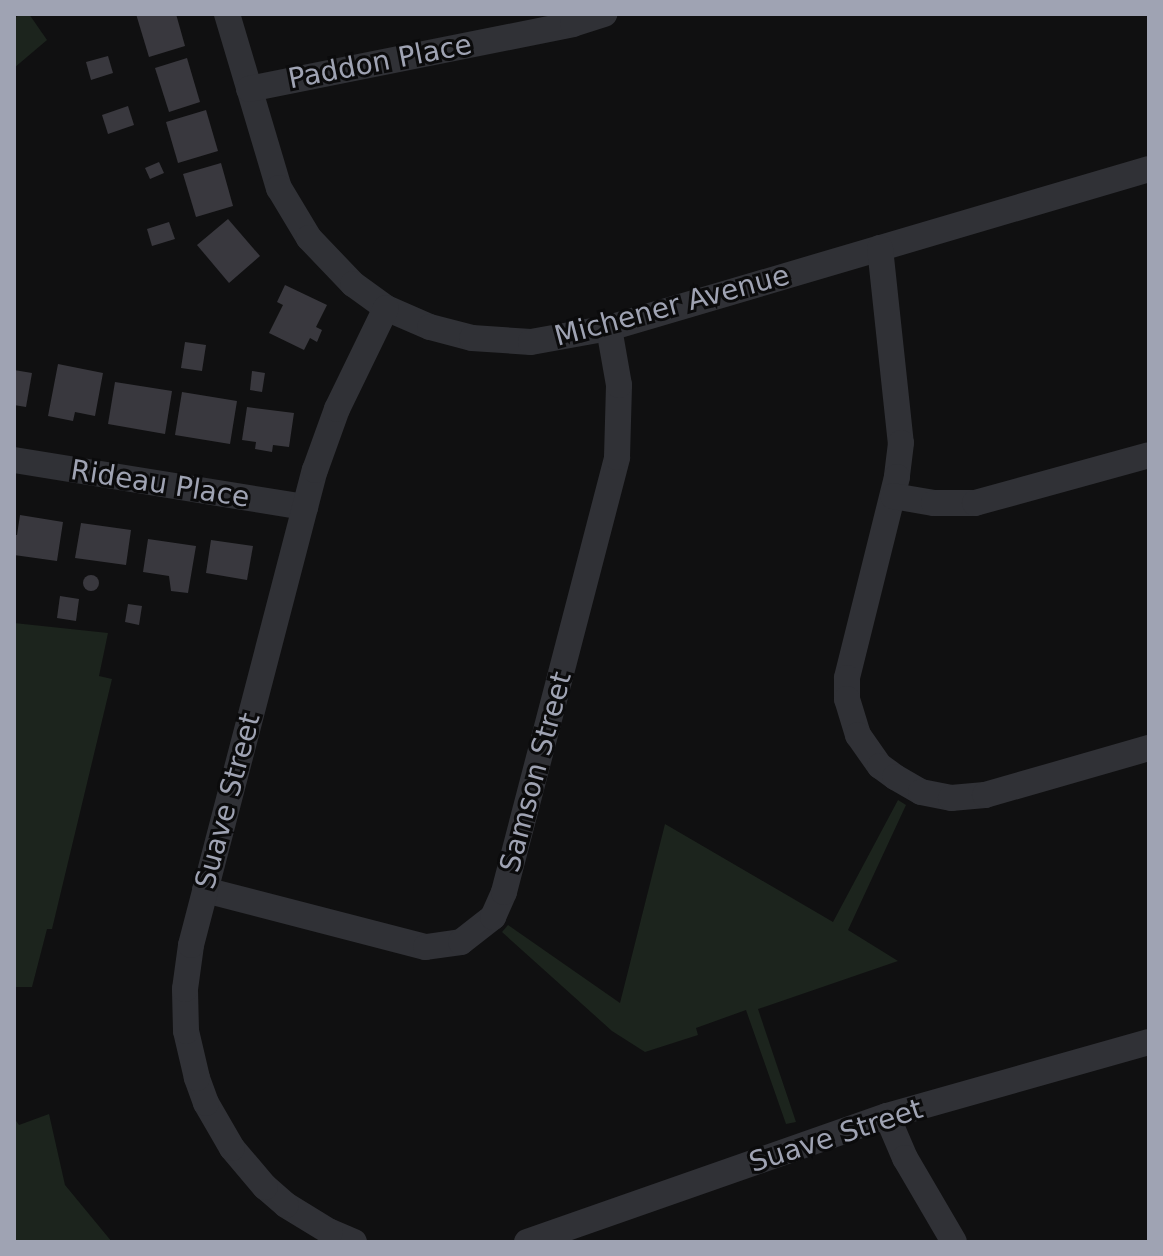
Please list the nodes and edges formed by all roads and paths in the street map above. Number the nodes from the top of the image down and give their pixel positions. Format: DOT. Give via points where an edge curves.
graph roads {
  1 [pos="227,14"];
  2 [pos="604,14"];
  3 [pos="249,89"];
  4 [pos="1149,169"];
  5 [pos="880,248"];
  6 [pos="386,308"];
  7 [pos="609,328"];
  8 [pos="1149,455"];
  9 [pos="14,460"];
  10 [pos="893,496"];
  11 [pos="305,507"];
  12 [pos="1149,748"];
  13 [pos="205,890"];
  14 [pos="1149,1042"];
  15 [pos="887,1116"];
  16 [pos="354,1242"];
  17 [pos="527,1242"];
  18 [pos="954,1242"];
  1 -- 3 [label="street, Michener Avenue"];
  2 -- 3 [label="street, Paddon Place"];
  3 -- 6 [label="street, Michener Avenue" via="279,188 297,221 336,268"];
  4 -- 5 [label="street, Michener Avenue"];
  5 -- 7 [label="street, Michener Avenue"];
  5 -- 10 [label="street" via="901,425"];
  6 -- 7 [label="street, Michener Avenue" via="451,334 492,341 549,340"];
  6 -- 11 [label="street, Suave Street" via="337,409"];
  7 -- 13 [label="street, Samson Street" via="619,385 617,457 508,877 493,917 461,942 426,947"];
  8 -- 10 [label="street" via="975,503"];
  9 -- 11 [label="street, Rideau Place"];
  10 -- 12 [label="street" via="847,678 855,727 880,766 921,792 968,798"];
  11 -- 13 [label="street, Suave Street"];
  13 -- 16 [label="street, Suave Street" via="187,967 184,1010 206,1103 232,1148 265,1187 307,1220"];
  14 -- 15 [label="street, Suave Street"];
  15 -- 17 [label="street, Suave Street"];
  15 -- 18 [label="street"];
}
